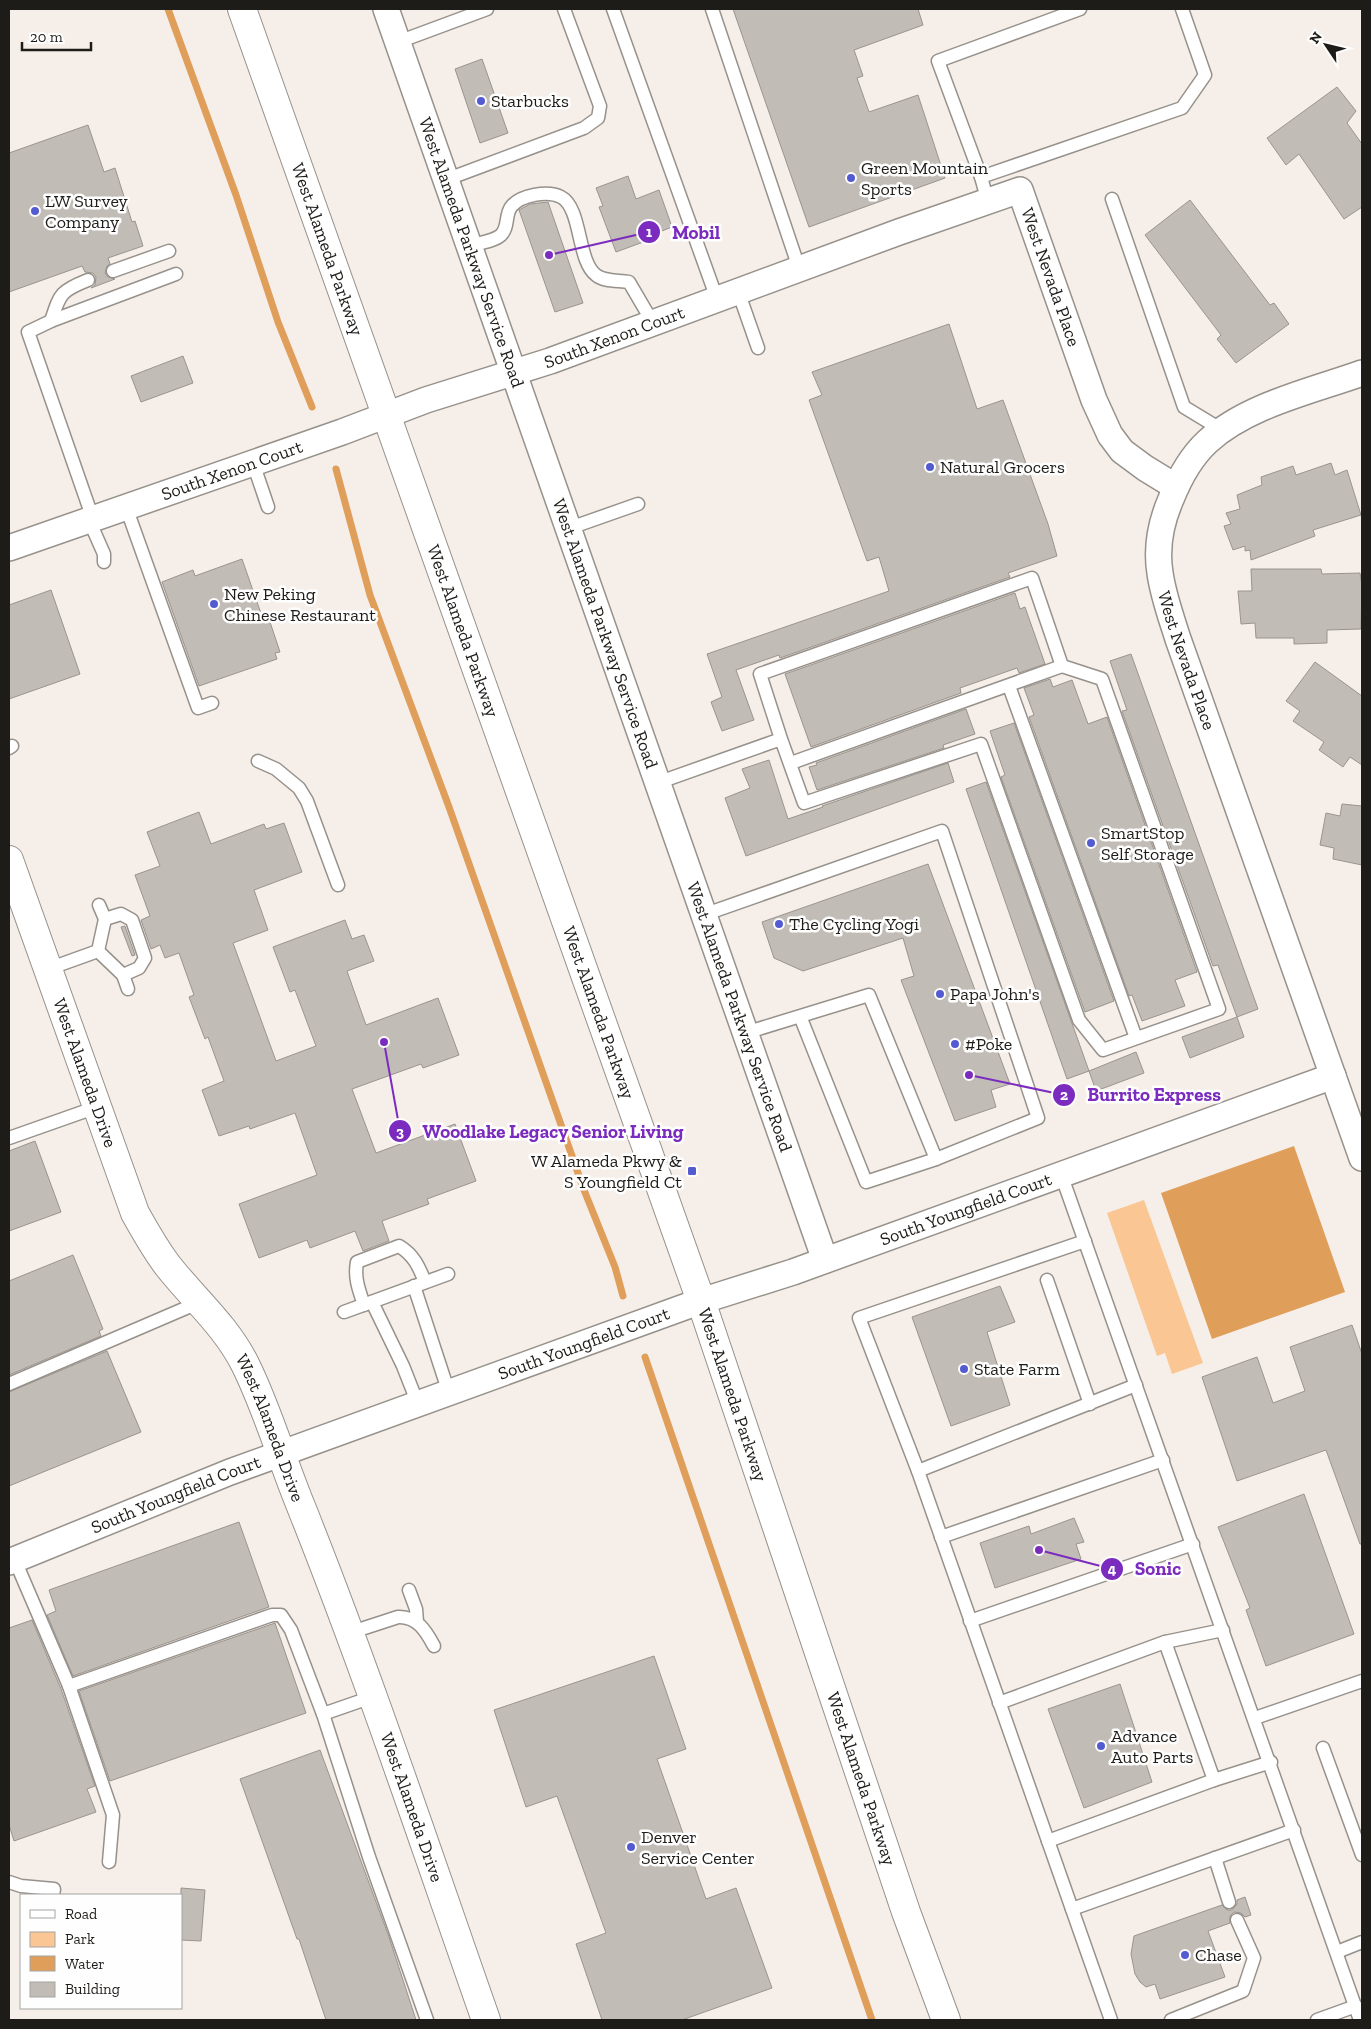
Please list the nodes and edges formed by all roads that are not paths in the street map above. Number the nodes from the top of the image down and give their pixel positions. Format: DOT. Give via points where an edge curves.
graph roads {
  1 [pos="242,9"];
  2 [pos="386,9"];
  3 [pos="487,9"];
  4 [pos="564,9"];
  5 [pos="613,9"];
  6 [pos="712,9"];
  7 [pos="1080,9"];
  8 [pos="1182,9"];
  9 [pos="456,14"];
  10 [pos="398,42"];
  11 [pos="981,177"];
  12 [pos="445,180"];
  13 [pos="1020,190"];
  14 [pos="1112,200"];
  15 [pos="988,202"];
  16 [pos="468,246"];
  17 [pos="169,251"];
  18 [pos="800,268"];
  19 [pos="113,271"];
  20 [pos="176,274"];
  21 [pos="88,280"];
  22 [pos="727,295"];
  23 [pos="51,321"];
  24 [pos="653,323"];
  25 [pos="758,348"];
  26 [pos="512,374"];
  27 [pos="1362,374"];
  28 [pos="388,416"];
  29 [pos="1222,430"];
  30 [pos="252,463"];
  31 [pos="1176,487"];
  32 [pos="638,504"];
  33 [pos="126,507"];
  34 [pos="268,507"];
  35 [pos="91,520"];
  36 [pos="567,529"];
  37 [pos="9,548"];
  38 [pos="104,562"];
  39 [pos="1062,666"];
  40 [pos="1009,686"];
  41 [pos="212,703"];
  42 [pos="781,739"];
  43 [pos="258,761"];
  44 [pos="791,763"];
  45 [pos="657,783"];
  46 [pos="11,874"];
  47 [pos="338,885"];
  48 [pos="99,905"];
  49 [pos="703,915"];
  50 [pos="105,919"];
  51 [pos="98,951"];
  52 [pos="48,969"];
  53 [pos="123,975"];
  54 [pos="128,989"];
  55 [pos="800,1016"];
  56 [pos="745,1033"];
  57 [pos="1136,1038"];
  58 [pos="1333,1076"];
  59 [pos="97,1107"];
  60 [pos="9,1138"];
  61 [pos="1362,1158"];
  62 [pos="936,1159"];
  63 [pos="1061,1174"];
  64 [pos="1085,1241"];
  65 [pos="825,1260"];
  66 [pos="448,1274"];
  67 [pos="1047,1280"];
  68 [pos="420,1284"];
  69 [pos="701,1301"];
  70 [pos="200,1302"];
  71 [pos="368,1303"];
  72 [pos="344,1312"];
  73 [pos="9,1384"];
  74 [pos="1136,1386"];
  75 [pos="449,1393"];
  76 [pos="418,1404"];
  77 [pos="1090,1404"];
  78 [pos="282,1454"];
  79 [pos="1163,1460"];
  80 [pos="918,1471"];
  81 [pos="941,1538"];
  82 [pos="1193,1544"];
  83 [pos="12,1560"];
  84 [pos="409,1590"];
  85 [pos="970,1621"];
  86 [pos="417,1622"];
  87 [pos="1223,1630"];
  88 [pos="350,1633"];
  89 [pos="1165,1642"];
  90 [pos="434,1646"];
  91 [pos="1362,1681"];
  92 [pos="69,1686"];
  93 [pos="372,1697"];
  94 [pos="1000,1703"];
  95 [pos="323,1714"];
  96 [pos="1254,1718"];
  97 [pos="1323,1748"];
  98 [pos="1271,1762"];
  99 [pos="1214,1780"];
  100 [pos="1294,1830"];
  101 [pos="1048,1841"];
  102 [pos="1362,1854"];
  103 [pos="1215,1858"];
  104 [pos="109,1862"];
  105 [pos="9,1882"];
  106 [pos="53,1894"];
  107 [pos="1229,1902"];
  108 [pos="1072,1909"];
  109 [pos="1236,1920"];
  110 [pos="1362,1942"];
  111 [pos="1337,1952"];
  112 [pos="1356,2006"];
  113 [pos="428,2020"];
  114 [pos="486,2020"];
  115 [pos="946,2020"];
  116 [pos="1111,2020"];
  117 [pos="1171,2020"];
  118 [pos="1317,2020"];
  119 [pos="1360,2020"];
  1 -- 28 [label="main road, West Alameda Parkway"];
  2 -- 10 [label="street, West Alameda Parkway Service Road"];
  3 -- 9 [label="lane"];
  4 -- 12 [label="lane" via="600,106 598,118 584,128"];
  5 -- 22 [label="lane"];
  6 -- 18 [label="lane"];
  7 -- 11 [label="lane" via="938,60"];
  8 -- 11 [label="lane" via="1205,75 1182,108"];
  9 -- 10 [label="lane"];
  10 -- 12 [label="street, West Alameda Parkway Service Road"];
  11 -- 15 [label="lane"];
  12 -- 16 [label="street, West Alameda Parkway Service Road"];
  13 -- 15 [label="street, South Xenon Court"];
  13 -- 31 [label="street, West Nevada Place" via="1094,400 1110,435 1122,451"];
  14 -- 29 [label="lane" via="1184,407"];
  15 -- 18 [label="street, South Xenon Court"];
  16 -- 24 [label="lane" via="500,236 506,229 511,207 520,199 543,194 560,196 570,206 589,268 596,276 629,282"];
  16 -- 26 [label="street, West Alameda Parkway Service Road"];
  17 -- 19 [label="lane"];
  18 -- 22 [label="street, South Xenon Court"];
  20 -- 23 [label="lane"];
  21 -- 23 [label="lane" via="67,289 59,298"];
  22 -- 24 [label="street, South Xenon Court"];
  22 -- 25 [label="lane"];
  23 -- 35 [label="lane" via="28,332"];
  24 -- 26 [label="street, South Xenon Court"];
  26 -- 28 [label="street, South Xenon Court" via="426,400"];
  26 -- 36 [label="street, West Alameda Parkway Service Road"];
  27 -- 29 [label="street" via="1275,404"];
  28 -- 30 [label="street, South Xenon Court"];
  28 -- 69 [label="main road, West Alameda Parkway"];
  29 -- 31 [label="street" via="1192,460"];
  30 -- 33 [label="street, South Xenon Court"];
  30 -- 34 [label="lane"];
  31 -- 58 [label="street, West Nevada Place" via="1166,510 1158,550 1165,597"];
  32 -- 36 [label="lane"];
  33 -- 35 [label="street, South Xenon Court"];
  33 -- 41 [label="lane" via="198,708"];
  35 -- 37 [label="street, South Xenon Court"];
  35 -- 38 [label="lane"];
  36 -- 45 [label="street, West Alameda Parkway Service Road"];
  39 -- 40 [label="lane"];
  39 -- 42 [label="lane" via="1032,578 760,674"];
  39 -- 57 [label="lane" via="1102,679 1219,1009"];
  40 -- 44 [label="lane"];
  40 -- 57 [label="lane"];
  42 -- 44 [label="lane"];
  42 -- 45 [label="lane"];
  43 -- 47 [label="lane" via="276,769 299,788 307,801"];
  44 -- 57 [label="lane" via="804,803 981,744 1079,1020 1103,1050"];
  45 -- 49 [label="street, West Alameda Parkway Service Road"];
  46 -- 52 [label="main road, West Alameda Drive"];
  48 -- 50 [label="lane"];
  49 -- 56 [label="street, West Alameda Parkway Service Road"];
  49 -- 62 [label="lane" via="942,831 1038,1118"];
  50 -- 51 [label="lane"];
  50 -- 53 [label="lane" via="120,914 132,920 145,958 139,968"];
  51 -- 52 [label="lane"];
  51 -- 53 [label="lane"];
  52 -- 59 [label="main road, West Alameda Drive"];
  53 -- 54 [label="lane"];
  55 -- 56 [label="lane"];
  55 -- 62 [label="lane" via="869,995"];
  55 -- 62 [label="lane" via="866,1182"];
  56 -- 65 [label="street, West Alameda Parkway Service Road"];
  58 -- 61 [label="street, West Nevada Place"];
  58 -- 63 [label="street, South Youngfield Court"];
  59 -- 60 [label="lane"];
  59 -- 70 [label="main road, West Alameda Drive" via="135,1213 151,1242"];
  63 -- 64 [label="lane"];
  63 -- 65 [label="street, South Youngfield Court"];
  64 -- 74 [label="lane"];
  64 -- 80 [label="lane" via="859,1318"];
  65 -- 69 [label="street, South Youngfield Court"];
  66 -- 68 [label="lane"];
  67 -- 77 [label="lane"];
  68 -- 71 [label="lane"];
  68 -- 71 [label="lane" via="416,1262 408,1251 399,1246 365,1258 357,1262 355,1273 357,1285"];
  68 -- 75 [label="lane"];
  69 -- 75 [label="street, South Youngfield Court"];
  69 -- 115 [label="main road, West Alameda Parkway" via="903,1902"];
  70 -- 73 [label="lane"];
  70 -- 78 [label="main road, West Alameda Drive" via="234,1342"];
  71 -- 72 [label="lane"];
  71 -- 76 [label="lane" via="403,1366"];
  74 -- 77 [label="lane"];
  74 -- 79 [label="lane"];
  75 -- 76 [label="street, South Youngfield Court"];
  76 -- 78 [label="street, South Youngfield Court"];
  77 -- 80 [label="lane"];
  78 -- 83 [label="street, South Youngfield Court"];
  78 -- 88 [label="main road, West Alameda Drive"];
  79 -- 81 [label="lane"];
  79 -- 82 [label="lane"];
  80 -- 81 [label="lane"];
  81 -- 85 [label="lane"];
  82 -- 85 [label="lane"];
  82 -- 87 [label="lane"];
  83 -- 92 [label="lane"];
  84 -- 86 [label="lane"];
  85 -- 94 [label="lane"];
  86 -- 88 [label="lane" via="404,1616"];
  86 -- 90 [label="lane"];
  87 -- 89 [label="lane"];
  87 -- 96 [label="lane"];
  88 -- 93 [label="main road, West Alameda Drive"];
  89 -- 94 [label="lane"];
  89 -- 99 [label="lane"];
  91 -- 96 [label="lane"];
  92 -- 95 [label="lane" via="272,1615 281,1615 291,1630"];
  92 -- 104 [label="lane" via="113,1814"];
  93 -- 95 [label="lane"];
  93 -- 114 [label="main road, West Alameda Drive"];
  94 -- 101 [label="lane"];
  95 -- 113 [label="lane" via="369,1857"];
  96 -- 98 [label="lane"];
  97 -- 102 [label="lane"];
  98 -- 99 [label="lane"];
  98 -- 100 [label="lane"];
  99 -- 101 [label="lane"];
  100 -- 103 [label="lane"];
  100 -- 111 [label="lane"];
  101 -- 108 [label="lane"];
  103 -- 107 [label="lane"];
  103 -- 108 [label="lane"];
  105 -- 106 [label="lane" via="54,1890"];
  108 -- 116 [label="lane"];
  109 -- 117 [label="lane" via="1254,1958 1243,1991"];
  110 -- 111 [label="lane"];
  111 -- 112 [label="lane"];
  112 -- 118 [label="lane"];
  112 -- 119 [label="lane"];
}
